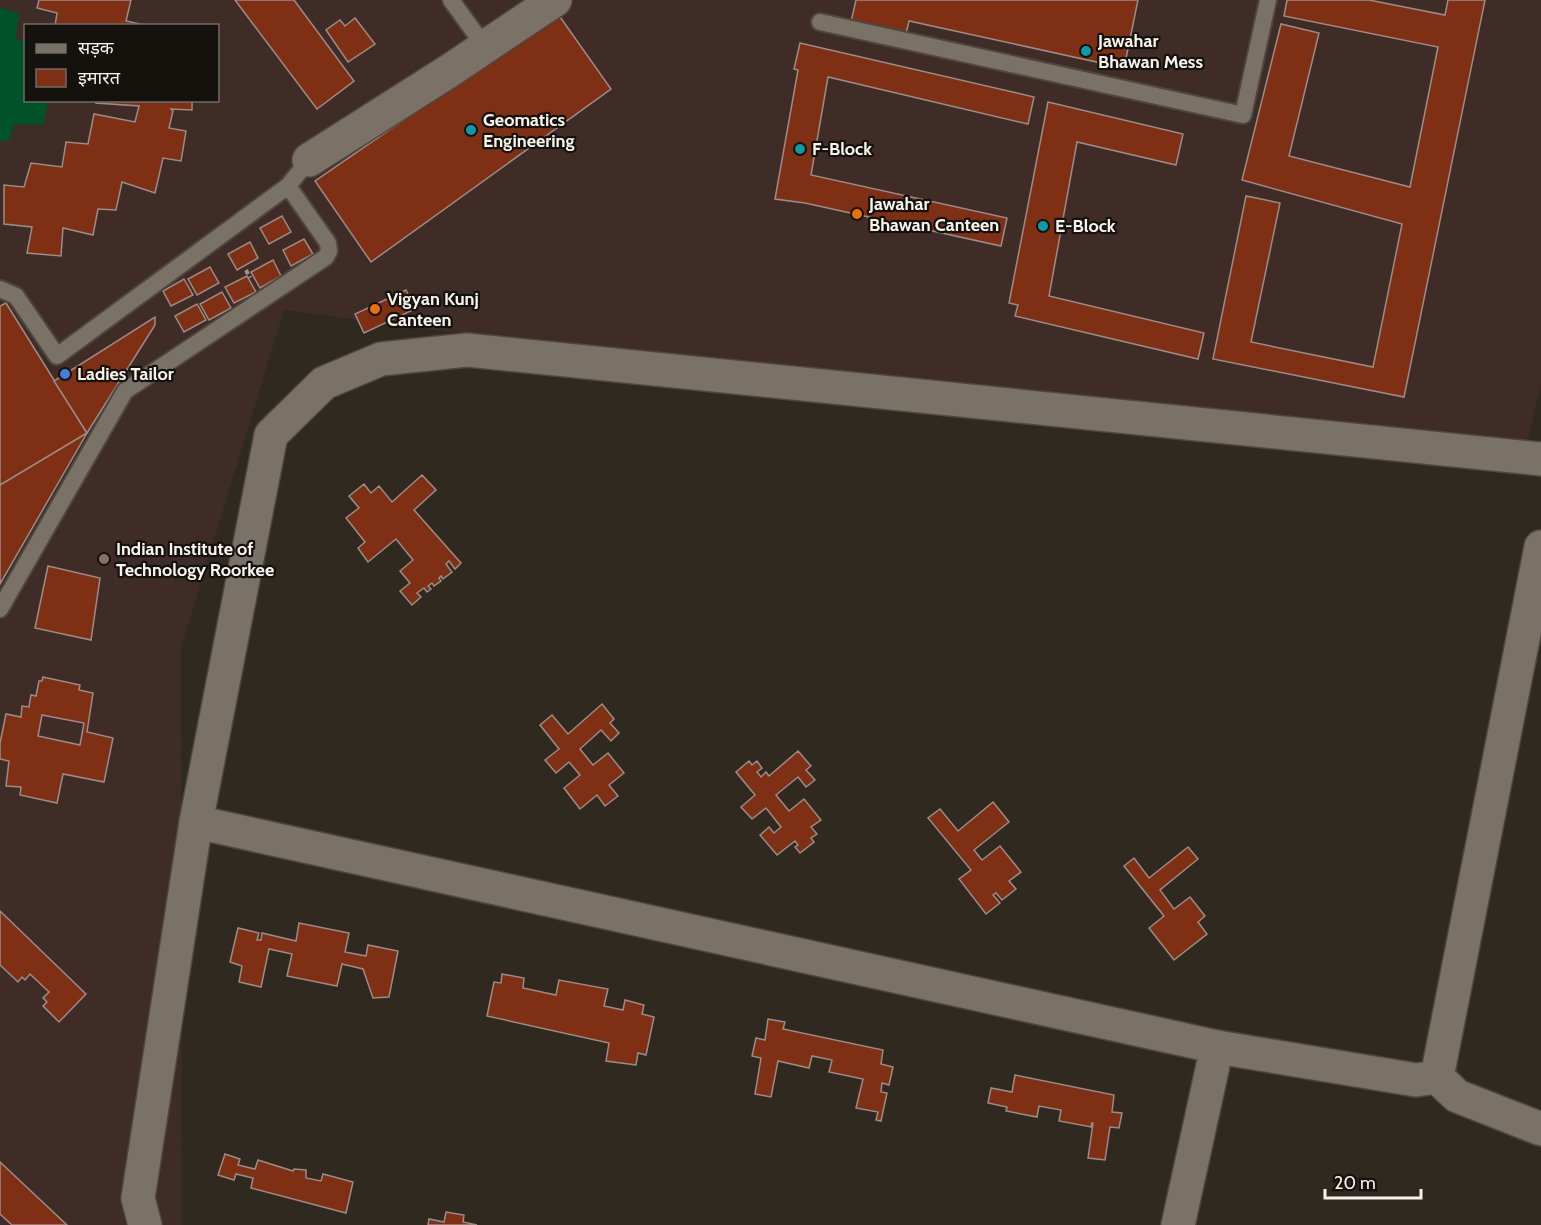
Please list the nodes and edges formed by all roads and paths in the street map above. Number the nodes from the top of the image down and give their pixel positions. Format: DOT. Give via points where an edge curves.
graph roads {
  1 [pos="451,0"];
  2 [pos="555,0"];
  3 [pos="1268,0"];
  4 [pos="820,21"];
  5 [pos="485,47"];
  6 [pos="309,160"];
  7 [pos="288,186"];
  8 [pos="0,289"];
  9 [pos="1541,459"];
  10 [pos="1541,546"];
  11 [pos="0,609"];
  12 [pos="196,822"];
  13 [pos="1217,1047"];
  14 [pos="1437,1077"];
  15 [pos="1541,1129"];
  16 [pos="145,1225"];
  17 [pos="1178,1225"];
  1 -- 5 [label="lane"];
  2 -- 5 [label="street"];
  3 -- 4 [label="lane" via="1244,115"];
  5 -- 6 [label="street"];
  6 -- 7 [label="lane"];
  7 -- 8 [label="lane" via="57,356 16,296"];
  7 -- 11 [label="lane" via="328,243 326,257 125,391"];
  9 -- 12 [label="street" via="467,350 381,359 324,383 272,435"];
  10 -- 14 [label="street"];
  12 -- 13 [label="street"];
  12 -- 16 [label="street" via="138,1198"];
  13 -- 14 [label="street" via="1416,1080"];
  13 -- 17 [label="street"];
  14 -- 15 [label="street" via="1457,1096"];
}
